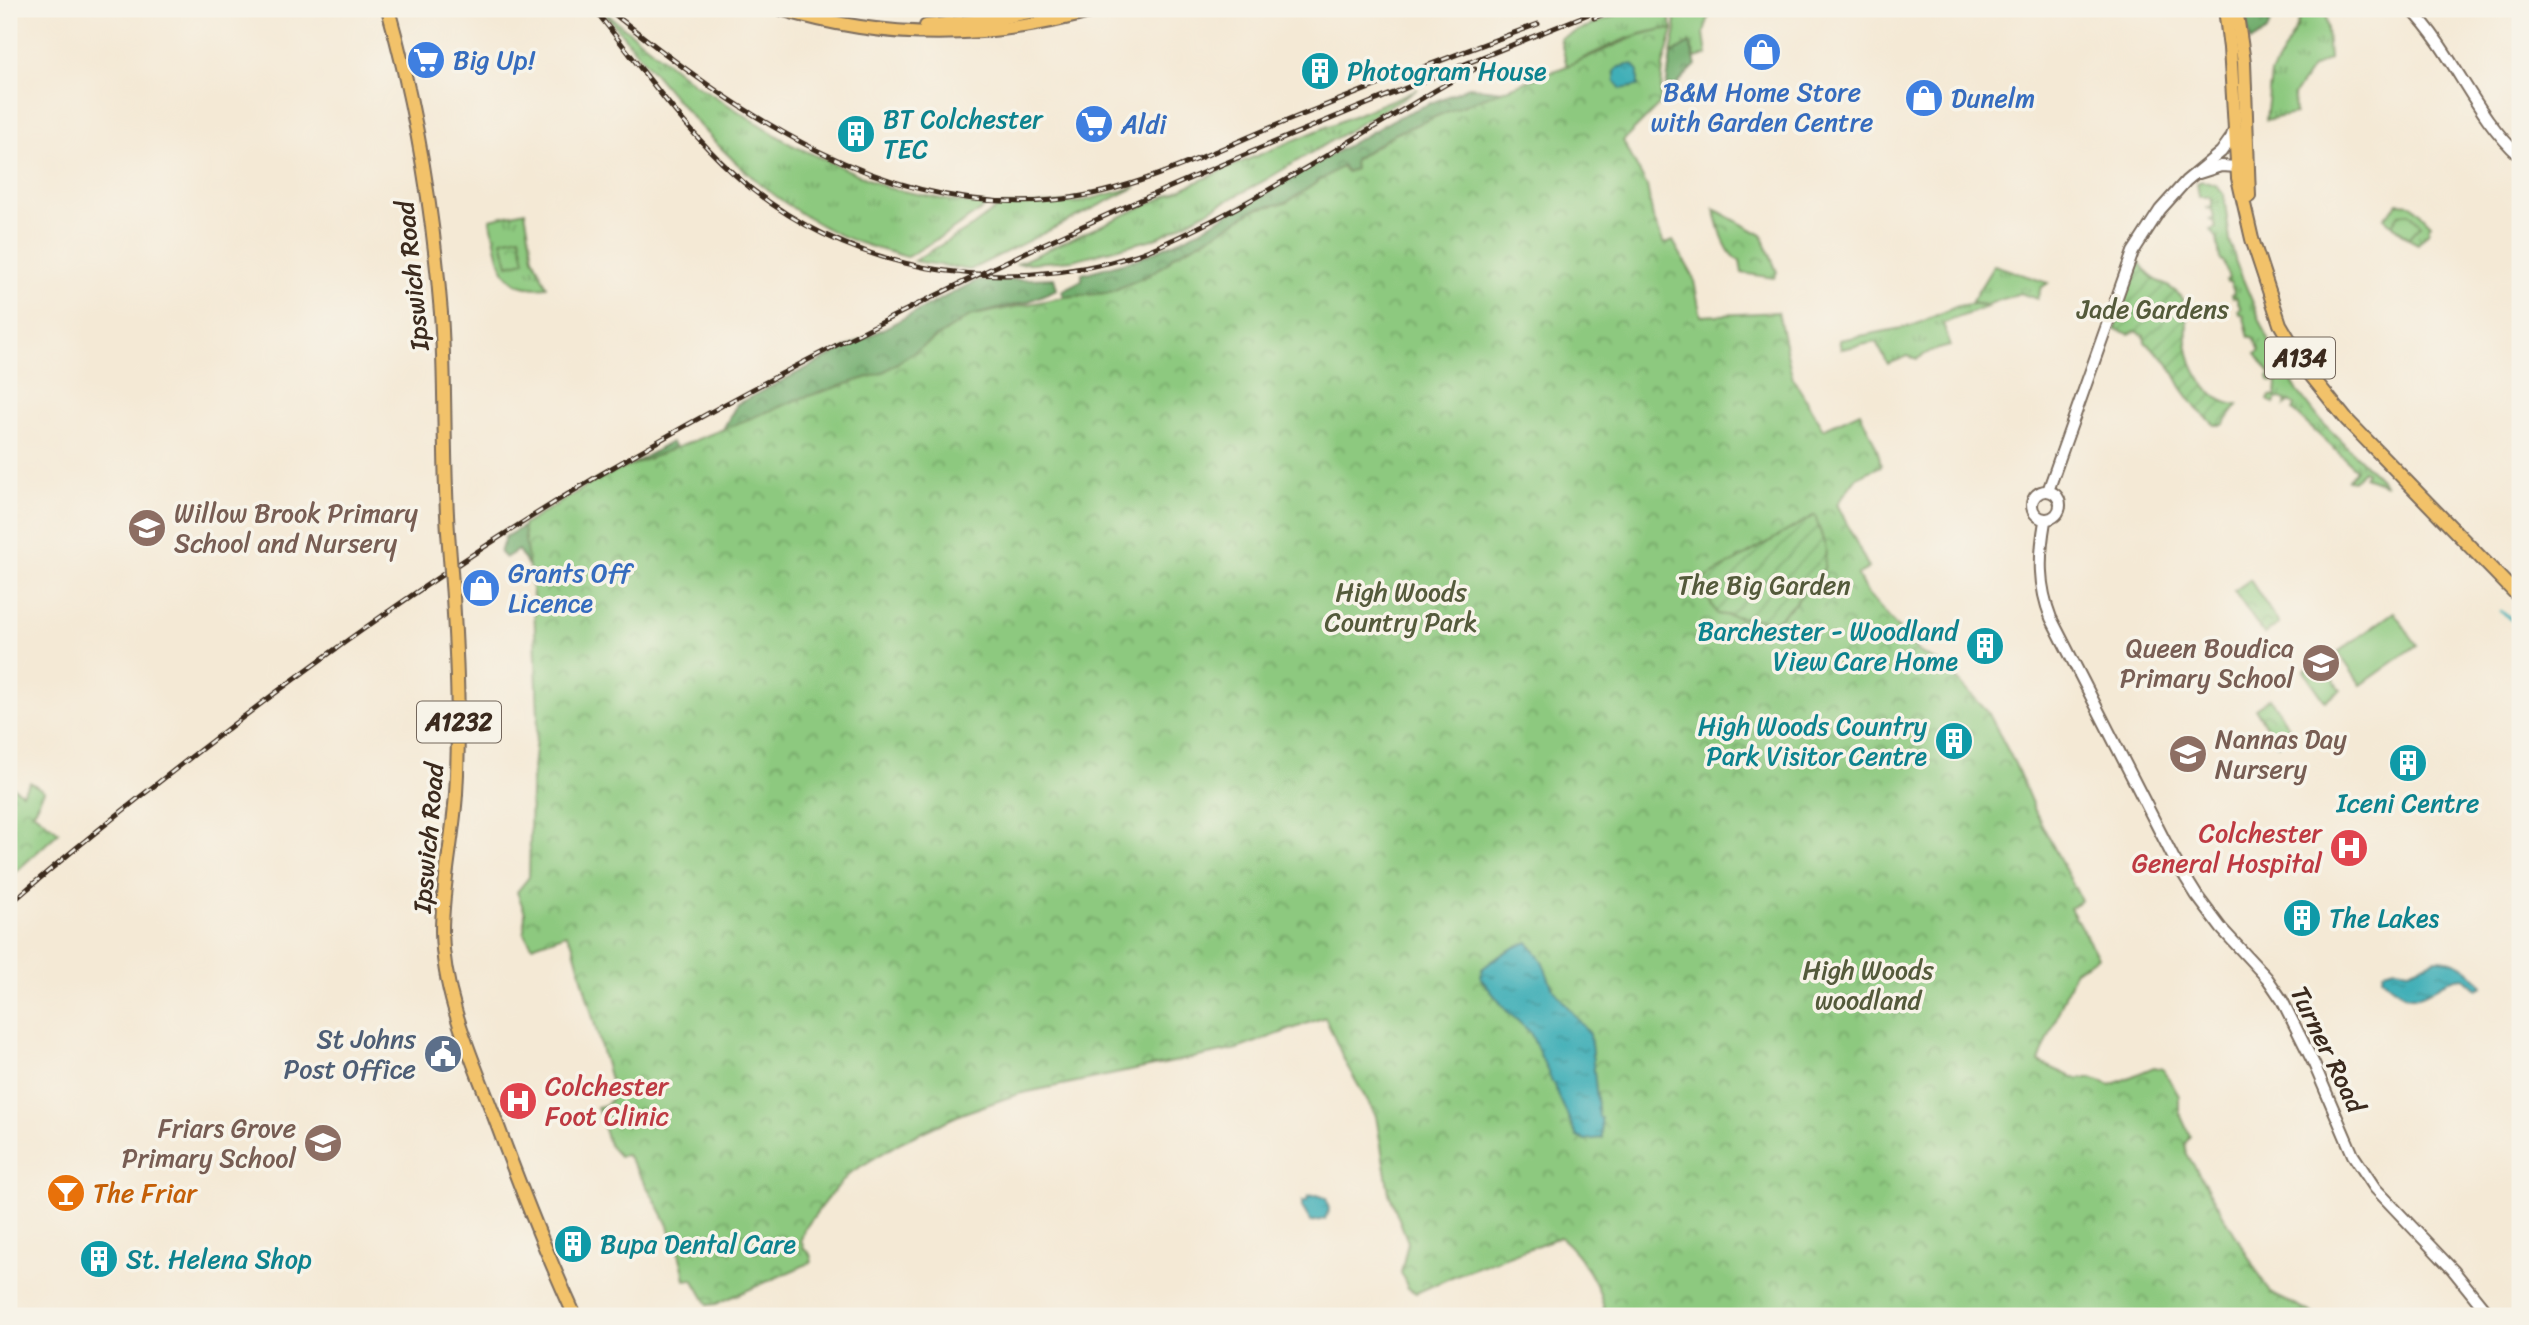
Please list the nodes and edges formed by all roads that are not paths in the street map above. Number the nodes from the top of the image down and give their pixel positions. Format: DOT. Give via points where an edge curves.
graph roads {
  1 [pos="388,9"];
  2 [pos="781,9"];
  3 [pos="1044,9"];
  4 [pos="1100,9"];
  5 [pos="2225,9"];
  6 [pos="2236,9"];
  7 [pos="2411,9"];
  8 [pos="877,31"];
  9 [pos="2236,124"];
  10 [pos="2221,152"];
  11 [pos="2520,156"];
  12 [pos="2241,157"];
  13 [pos="2193,175"];
  14 [pos="2048,491"];
  15 [pos="2045,521"];
  16 [pos="2520,598"];
  17 [pos="575,1316"];
  18 [pos="2490,1316"];
  1 -- 17 [label="main road, Ipswich Road / A1232, bridge" via="412,103 434,246 443,350 448,532 458,670 458,748 442,932 446,965 472,1059"];
  2 -- 8 [label="main road"];
  3 -- 8 [label="main road"];
  4 -- 8 [label="main road" via="967,34"];
  5 -- 9 [label="main road, A134"];
  6 -- 12 [label="main road, A134" via="2244,62"];
  7 -- 11 [label="street" via="2428,26 2500,136"];
  9 -- 10 [label="street, Turner Road"];
  9 -- 12 [label="main road, A134"];
  10 -- 12 [label="street"];
  10 -- 13 [label="street, Turner Road"];
  12 -- 13 [label="street"];
  12 -- 16 [label="main road, A134" via="2252,239 2280,324 2309,373 2346,419"];
  13 -- 14 [label="street, Turner Road" via="2160,210 2133,252"];
  14 -- 15 [label="street, Turner Road" via="2060,505 2057,514"];
  14 -- 15 [label="street, Turner Road" via="2037,494 2031,504"];
  15 -- 18 [label="street, Turner Road" via="2040,576 2048,609 2174,859 2205,907 2282,1000 2353,1154 2375,1188"];
}
